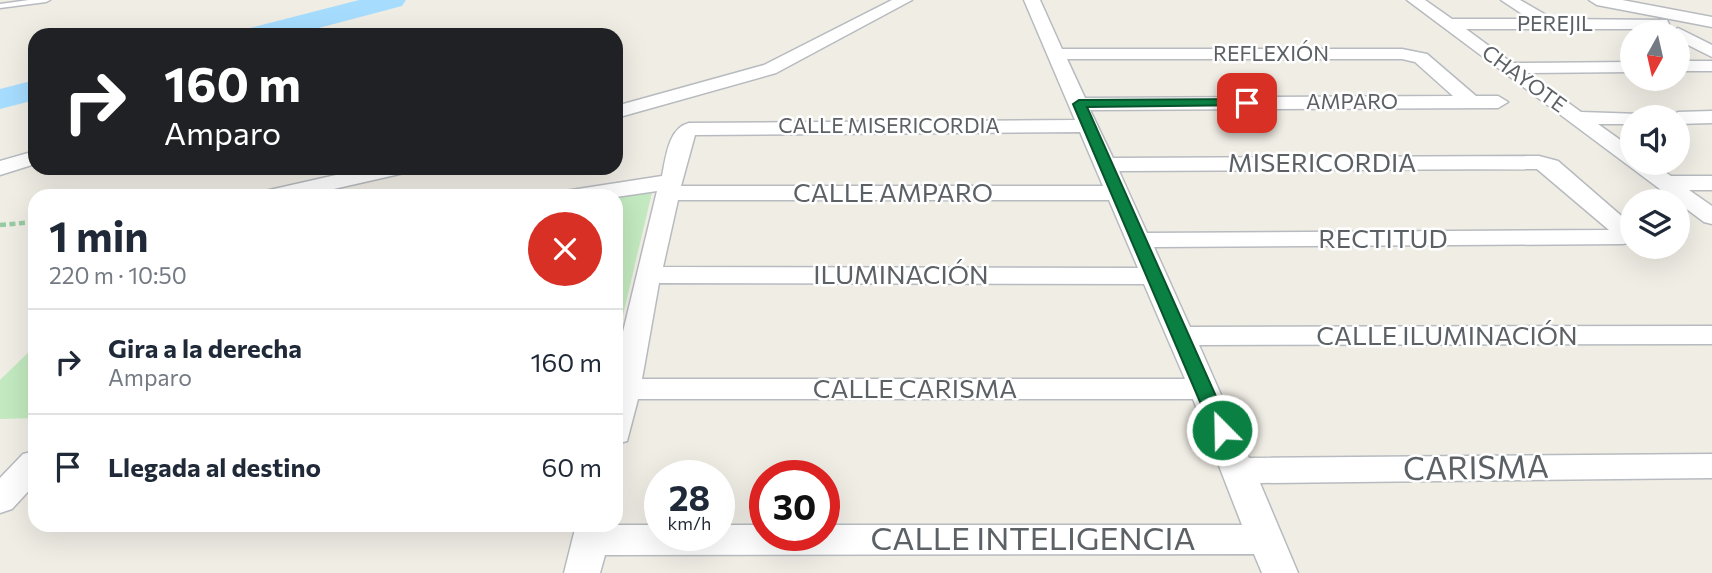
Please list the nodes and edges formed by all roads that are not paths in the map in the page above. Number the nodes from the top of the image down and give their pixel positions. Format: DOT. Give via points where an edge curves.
graph roads {
  1 [pos="46,0"];
  2 [pos="904,0"];
  3 [pos="1032,0"];
  4 [pos="1415,0"];
  5 [pos="1508,0"];
  6 [pos="1597,0"];
  7 [pos="0,6"];
  8 [pos="1630,6"];
  9 [pos="1656,21"];
  10 [pos="1712,22"];
  11 [pos="1448,24"];
  12 [pos="1550,24"];
  13 [pos="1620,24"];
  14 [pos="1690,39"];
  15 [pos="1712,51"];
  16 [pos="1054,54"];
  17 [pos="1690,66"];
  18 [pos="1712,66"];
  19 [pos="1620,67"];
  20 [pos="1509,68"];
  21 [pos="1471,102"];
  22 [pos="1498,102"];
  23 [pos="623,110"];
  24 [pos="1084,115"];
  25 [pos="1712,117"];
  26 [pos="1578,118"];
  27 [pos="1620,118"];
  28 [pos="1690,118"];
  29 [pos="1620,149"];
  30 [pos="28,159"];
  31 [pos="1539,162"];
  32 [pos="1106,165"];
  33 [pos="0,168"];
  34 [pos="365,175"];
  35 [pos="1655,175"];
  36 [pos="1666,183"];
  37 [pos="1712,183"];
  38 [pos="669,187"];
  39 [pos="304,189"];
  40 [pos="623,191"];
  41 [pos="1118,193"];
  42 [pos="1712,217"];
  43 [pos="1620,227"];
  44 [pos="1620,237"];
  45 [pos="1137,240"];
  46 [pos="648,275"];
  47 [pos="1154,276"];
  48 [pos="1712,335"];
  49 [pos="1181,336"];
  50 [pos="1204,389"];
  51 [pos="623,396"];
  52 [pos="623,415"];
  53 [pos="1712,466"];
  54 [pos="28,470"];
  55 [pos="1239,471"];
  56 [pos="0,500"];
  57 [pos="1266,539"];
  58 [pos="589,546"];
  59 [pos="1280,573"];
  1 -- 7 [label="lane"];
  2 -- 23 [label="street" via="770,69"];
  3 -- 16 [label="street"];
  4 -- 11 [label="street, CHAYOTE"];
  5 -- 12 [label="street"];
  6 -- 8 [label="street"];
  8 -- 9 [label="street"];
  8 -- 10 [label="street"];
  11 -- 12 [label="street, PEREJIL"];
  11 -- 20 [label="street, CHAYOTE"];
  12 -- 13 [label="street, PEREJIL"];
  14 -- 15 [label="street"];
  16 -- 21 [label="street, REFLEXIÓN" via="1412,55"];
  16 -- 24 [label="street"];
  17 -- 18 [label="street"];
  19 -- 20 [label="street"];
  20 -- 26 [label="street, CHAYOTE"];
  21 -- 22 [label="street, AMPARO"];
  21 -- 24 [label="street, AMPARO"];
  24 -- 32 [label="street"];
  24 -- 38 [label="street, CALLE MISERICORDIA" via="689,129 683,135"];
  25 -- 28 [label="street"];
  26 -- 27 [label="street"];
  26 -- 29 [label="street, CHAYOTE"];
  30 -- 33 [label="street"];
  31 -- 32 [label="street, MISERICORDIA"];
  31 -- 43 [label="street" via="1550,166"];
  32 -- 41 [label="street"];
  34 -- 39 [label="street"];
  35 -- 36 [label="street"];
  36 -- 37 [label="street"];
  36 -- 42 [label="street"];
  38 -- 40 [label="street, CALLE AMPARO"];
  38 -- 41 [label="street, CALLE AMPARO"];
  38 -- 46 [label="street"];
  41 -- 45 [label="street"];
  44 -- 45 [label="street, RECTITUD"];
  45 -- 47 [label="street"];
  46 -- 47 [label="street, ILUMINACIÓN"];
  46 -- 51 [label="street"];
  47 -- 49 [label="street"];
  48 -- 49 [label="street, CALLE ILUMINACIÓN"];
  49 -- 50 [label="street"];
  50 -- 52 [label="street, CALLE CARISMA"];
  50 -- 55 [label="street"];
  53 -- 55 [label="street, CARISMA"];
  54 -- 56 [label="street"];
  55 -- 57 [label="street"];
  57 -- 58 [label="street, CALLE INTELIGENCIA"];
  57 -- 59 [label="street"];
}
